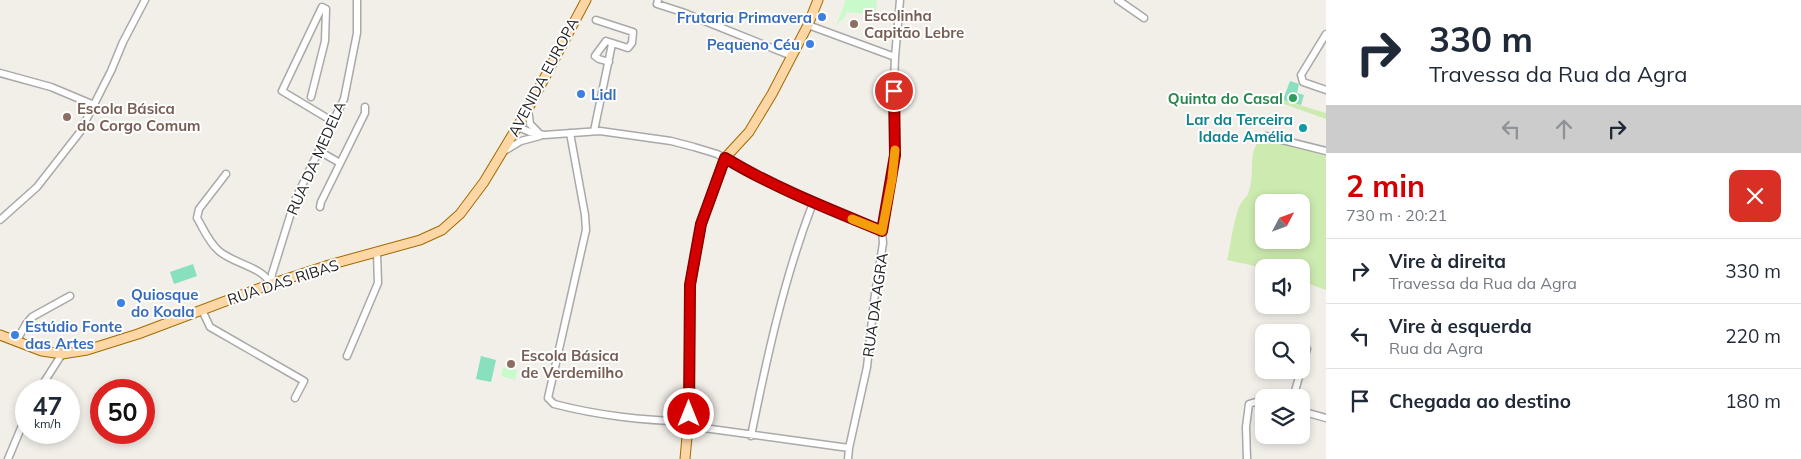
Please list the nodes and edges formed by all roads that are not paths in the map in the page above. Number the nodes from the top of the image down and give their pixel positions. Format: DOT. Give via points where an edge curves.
graph roads {
  1 [pos="145,0"];
  2 [pos="357,0"];
  3 [pos="586,0"];
  4 [pos="658,0"];
  5 [pos="818,0"];
  6 [pos="900,0"];
  7 [pos="1118,0"];
  8 [pos="1144,18"];
  9 [pos="596,20"];
  10 [pos="808,25"];
  11 [pos="312,27"];
  12 [pos="325,29"];
  13 [pos="1326,34"];
  14 [pos="612,44"];
  15 [pos="792,56"];
  16 [pos="895,57"];
  17 [pos="609,62"];
  18 [pos="0,73"];
  19 [pos="1326,90"];
  20 [pos="311,97"];
  21 [pos="94,105"];
  22 [pos="365,107"];
  23 [pos="528,109"];
  24 [pos="332,121"];
  25 [pos="518,127"];
  26 [pos="594,131"];
  27 [pos="570,133"];
  28 [pos="544,135"];
  29 [pos="1266,136"];
  30 [pos="528,138"];
  31 [pos="319,151"];
  32 [pos="1326,151"];
  33 [pos="501,154"];
  34 [pos="725,158"];
  35 [pos="340,163"];
  36 [pos="226,174"];
  37 [pos="484,182"];
  38 [pos="813,203"];
  39 [pos="320,208"];
  40 [pos="0,220"];
  41 [pos="882,231"];
  42 [pos="377,253"];
  43 [pos="271,284"];
  44 [pos="70,296"];
  45 [pos="202,310"];
  46 [pos="0,335"];
  47 [pos="16,342"];
  48 [pos="62,354"];
  49 [pos="347,356"];
  50 [pos="47,379"];
  51 [pos="295,398"];
  52 [pos="1255,402"];
  53 [pos="1310,414"];
  54 [pos="1326,418"];
  55 [pos="689,424"];
  56 [pos="751,436"];
  57 [pos="15,442"];
  58 [pos="849,448"];
  59 [pos="8,459"];
  60 [pos="685,459"];
  61 [pos="848,459"];
  62 [pos="1247,459"];
  1 -- 21 [label="street"];
  2 -- 24 [label="street, RUA DA MEDELA" via="357,33 346,89"];
  3 -- 23 [label="main road, AVENIDA EUROPA"];
  4 -- 15 [label="street" via="657,4"];
  5 -- 10 [label="main road"];
  6 -- 16 [label="street, RUA DA AGRA"];
  7 -- 8 [label="street"];
  9 -- 14 [label="street" via="633,32 628,48"];
  10 -- 15 [label="main road"];
  10 -- 16 [label="street"];
  11 -- 12 [label="street"];
  11 -- 12 [label="street" via="322,7 326,9"];
  11 -- 24 [label="street" via="282,91"];
  12 -- 20 [label="street"];
  13 -- 19 [label="street" via="1301,75 1303,82"];
  14 -- 17 [label="street"];
  14 -- 17 [label="street" via="606,41 595,56"];
  15 -- 34 [label="main road" via="749,132"];
  16 -- 41 [label="street, RUA DA AGRA" via="895,155"];
  17 -- 26 [label="street"];
  18 -- 21 [label="street" via="51,87"];
  21 -- 40 [label="street" via="80,132 48,173"];
  22 -- 35 [label="street"];
  23 -- 25 [label="main road, AVENIDA EUROPA"];
  23 -- 28 [label="street" via="532,127"];
  24 -- 31 [label="street, RUA DA MEDELA"];
  25 -- 28 [label="street"];
  25 -- 30 [label="street"];
  25 -- 33 [label="main road, AVENIDA EUROPA"];
  26 -- 27 [label="street"];
  26 -- 34 [label="street" via="671,141"];
  27 -- 28 [label="street"];
  27 -- 55 [label="street" via="586,230 548,398 554,404 603,415"];
  28 -- 30 [label="street"];
  29 -- 32 [label="street"];
  30 -- 33 [label="street"];
  31 -- 35 [label="street"];
  31 -- 43 [label="street, RUA DA MEDELA" via="295,200"];
  33 -- 37 [label="main road, AVENIDA EUROPA"];
  34 -- 38 [label="street"];
  34 -- 55 [label="main road" via="701,224 690,285"];
  35 -- 39 [label="street"];
  36 -- 43 [label="street" via="199,209 197,218 216,249 266,276"];
  37 -- 42 [label="main road, RUA DAS RIBAS" via="460,214 442,230"];
  38 -- 41 [label="street"];
  38 -- 56 [label="street" via="785,287"];
  41 -- 58 [label="street, RUA DA AGRA" via="867,367"];
  42 -- 43 [label="main road, RUA DAS RIBAS"];
  42 -- 49 [label="street" via="378,282"];
  43 -- 45 [label="main road, RUA DAS RIBAS"];
  44 -- 47 [label="street" via="32,317"];
  45 -- 48 [label="main road, RUA DAS RIBAS" via="87,350"];
  45 -- 51 [label="street" via="210,327 304,381"];
  46 -- 47 [label="main road, RUA DAS RIBAS"];
  47 -- 48 [label="main road, RUA DAS RIBAS"];
  48 -- 50 [label="street"];
  52 -- 62 [label="street" via="1249,404"];
  53 -- 54 [label="street"];
  55 -- 56 [label="street"];
  55 -- 60 [label="main road"];
  56 -- 58 [label="street"];
  57 -- 59 [label="street"];
  58 -- 61 [label="street, RUA DA AGRA"];
}
